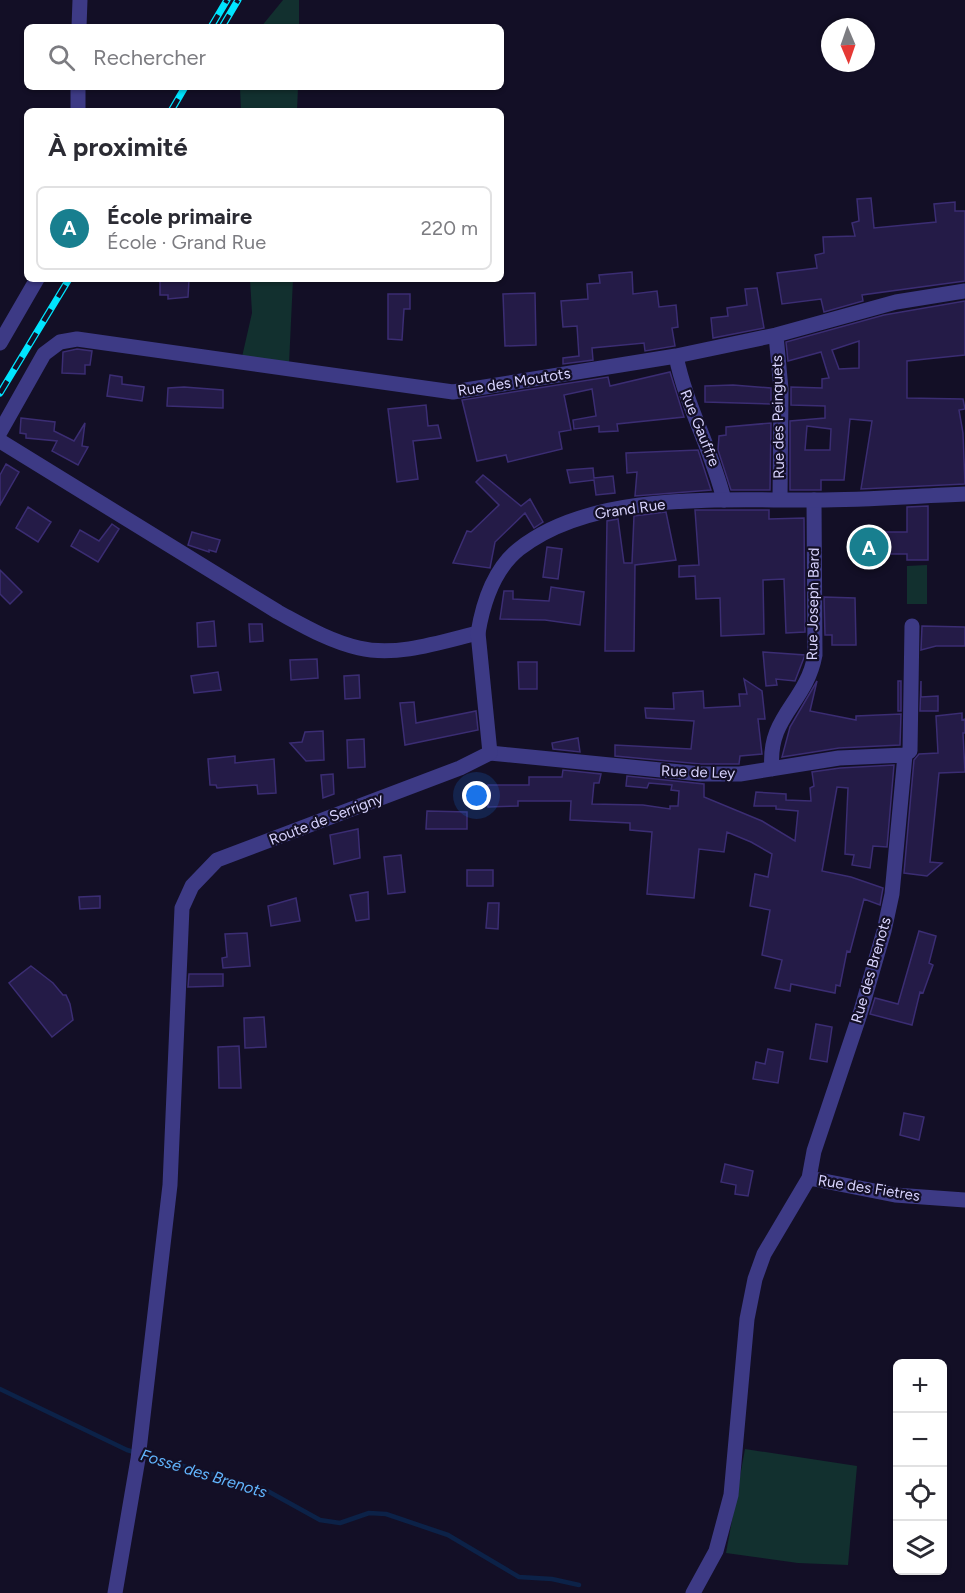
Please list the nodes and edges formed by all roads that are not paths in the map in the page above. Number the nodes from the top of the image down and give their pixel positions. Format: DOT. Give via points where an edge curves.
graph roads {
  1 [pos="80,0"];
  2 [pos="79,24"];
  3 [pos="78,90"];
  4 [pos="78,108"];
  5 [pos="36,282"];
  6 [pos="965,291"];
  7 [pos="776,335"];
  8 [pos="0,343"];
  9 [pos="676,356"];
  10 [pos="0,432"];
  11 [pos="0,441"];
  12 [pos="965,494"];
  13 [pos="724,500"];
  14 [pos="780,500"];
  15 [pos="814,500"];
  16 [pos="912,626"];
  17 [pos="478,633"];
  18 [pos="490,753"];
  19 [pos="905,755"];
  20 [pos="772,769"];
  21 [pos="809,1178"];
  22 [pos="965,1200"];
  23 [pos="116,1593"];
  24 [pos="693,1593"];
  1 -- 2 [label="street"];
  3 -- 4 [label="street"];
  5 -- 8 [label="street"];
  6 -- 7 [label="street, Rue des Moutots" via="896,302"];
  7 -- 9 [label="street, Rue des Moutots"];
  7 -- 14 [label="street, Rue des Peinguets" via="781,389"];
  9 -- 10 [label="street, Rue des Moutots" via="453,393 78,339 60,342 44,354"];
  9 -- 13 [label="street, Rue Gauffre" via="681,381 717,471"];
  11 -- 17 [label="street" via="321,636 360,648 394,650"];
  12 -- 15 [label="street, Grand Rue"];
  13 -- 14 [label="street, Grand Rue"];
  13 -- 17 [label="street, Grand Rue" via="591,513 550,529 517,550 492,582"];
  14 -- 15 [label="street, Grand Rue"];
  15 -- 20 [label="street, Rue Joseph Bard" via="815,655 812,673 775,731 770,748"];
  16 -- 19 [label="street, Rue des Brenots" via="910,751"];
  17 -- 18 [label="street, Grand Rue"];
  18 -- 20 [label="street, Rue de Ley" via="701,774"];
  18 -- 23 [label="street, Route de Serrigny" via="460,768 217,860 192,886 182,908 170,1185 139,1453"];
  19 -- 20 [label="street, Rue de Ley" via="839,758"];
  19 -- 21 [label="street, Rue des Brenots" via="886,922"];
  21 -- 22 [label="street, Rue des Fietres" via="895,1195"];
  21 -- 24 [label="street, Rue des Brenots" via="764,1254 755,1279 747,1319 731,1495 716,1551"];
}
